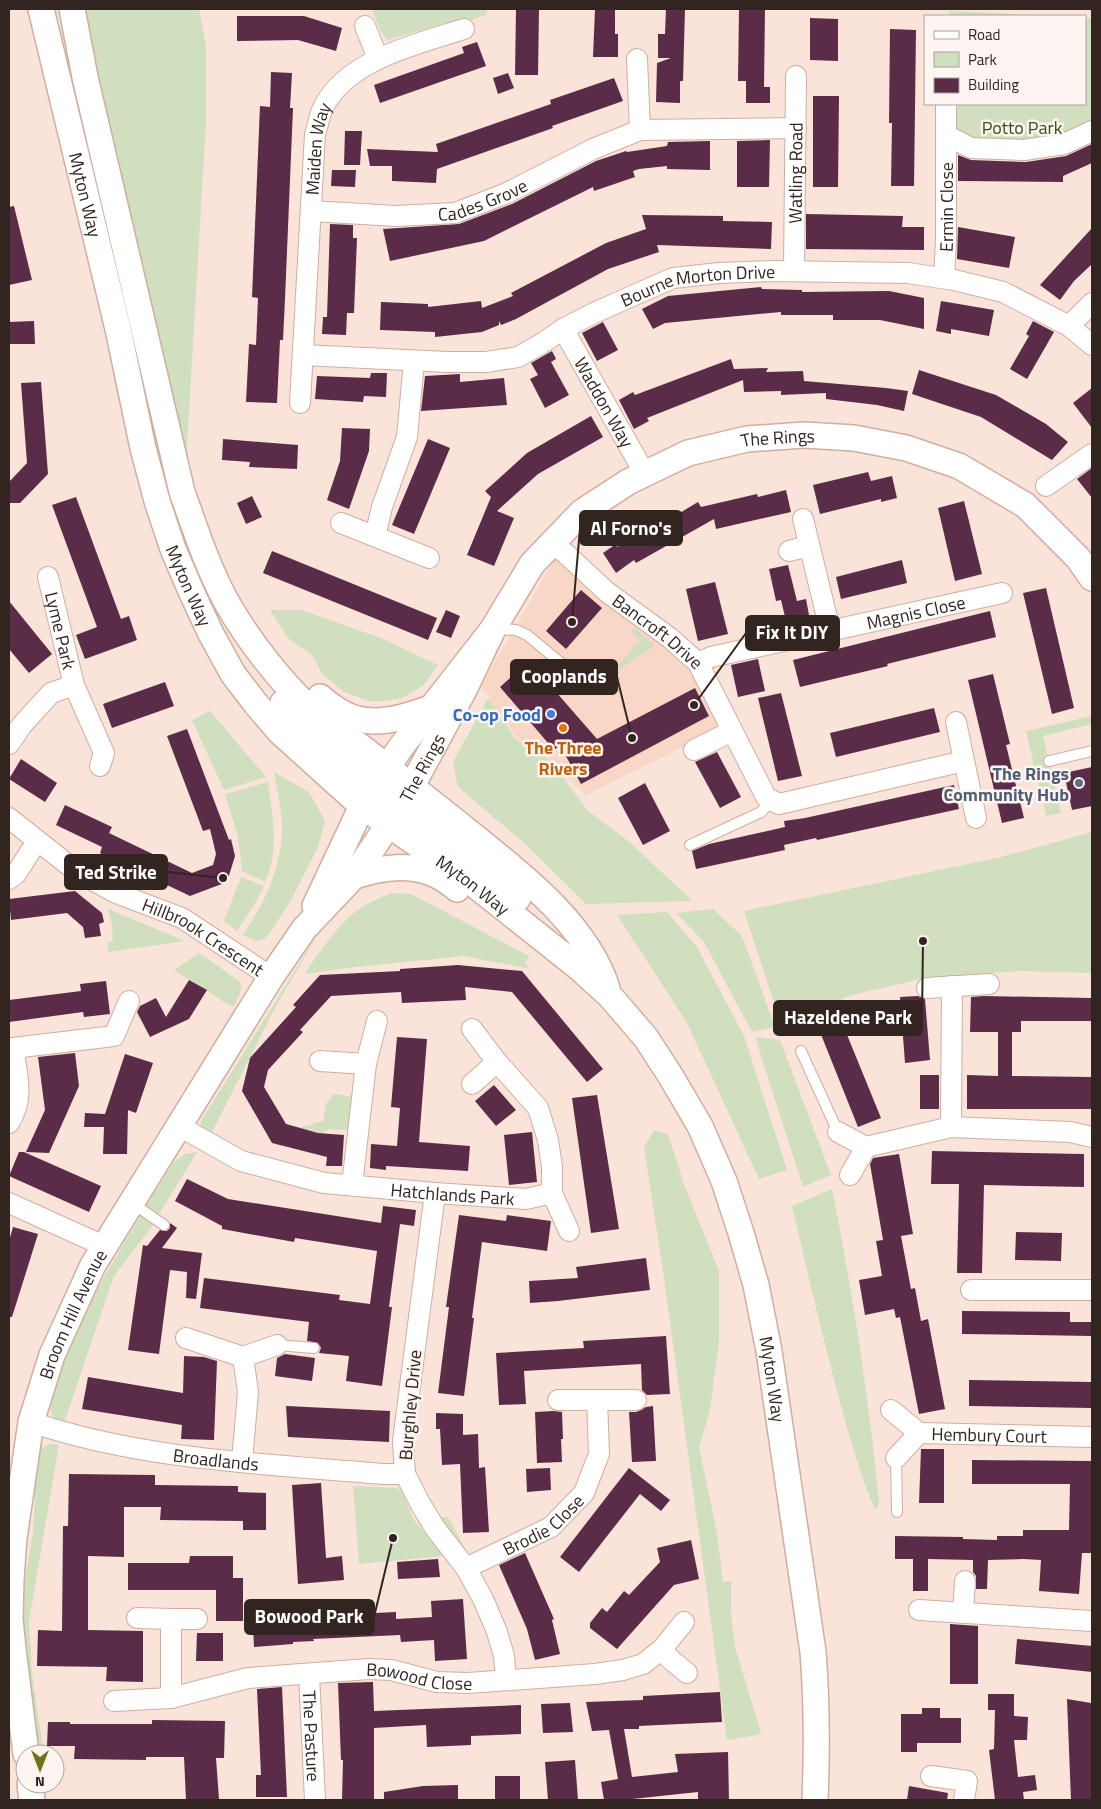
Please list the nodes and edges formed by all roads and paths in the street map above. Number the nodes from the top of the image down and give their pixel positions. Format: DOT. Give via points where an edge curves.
graph roads {
  1 [pos="41,9"];
  2 [pos="72,9"];
  3 [pos="365,26"];
  4 [pos="464,29"];
  5 [pos="378,59"];
  6 [pos="637,59"];
  7 [pos="796,76"];
  8 [pos="946,105"];
  9 [pos="796,128"];
  10 [pos="640,130"];
  11 [pos="1092,131"];
  12 [pos="946,135"];
  13 [pos="311,211"];
  14 [pos="794,271"];
  15 [pos="944,278"];
  16 [pos="1092,303"];
  17 [pos="1069,326"];
  18 [pos="563,330"];
  19 [pos="1092,345"];
  20 [pos="304,355"];
  21 [pos="414,361"];
  22 [pos="300,403"];
  23 [pos="1092,454"];
  24 [pos="645,474"];
  25 [pos="1046,486"];
  26 [pos="803,519"];
  27 [pos="341,523"];
  28 [pos="375,536"];
  29 [pos="552,543"];
  30 [pos="809,546"];
  31 [pos="789,551"];
  32 [pos="429,558"];
  33 [pos="48,576"];
  34 [pos="1092,578"];
  35 [pos="1002,593"];
  36 [pos="493,629"];
  37 [pos="830,630"];
  38 [pos="252,639"];
  39 [pos="698,664"];
  40 [pos="578,677"];
  41 [pos="74,685"];
  42 [pos="434,707"];
  43 [pos="956,722"];
  44 [pos="732,731"];
  45 [pos="9,744"];
  46 [pos="694,750"];
  47 [pos="1092,751"];
  48 [pos="964,761"];
  49 [pos="1049,761"];
  50 [pos="100,766"];
  51 [pos="389,797"];
  52 [pos="772,800"];
  53 [pos="9,818"];
  54 [pos="976,818"];
  55 [pos="37,840"];
  56 [pos="690,845"];
  57 [pos="354,876"];
  58 [pos="9,879"];
  59 [pos="523,923"];
  60 [pos="304,929"];
  61 [pos="578,967"];
  62 [pos="271,977"];
  63 [pos="989,984"];
  64 [pos="952,986"];
  65 [pos="927,988"];
  66 [pos="610,996"];
  67 [pos="129,1001"];
  68 [pos="377,1021"];
  69 [pos="472,1029"];
  70 [pos="11,1048"];
  71 [pos="801,1051"];
  72 [pos="320,1061"];
  73 [pos="497,1062"];
  74 [pos="366,1064"];
  75 [pos="472,1084"];
  76 [pos="9,1123"];
  77 [pos="179,1126"];
  78 [pos="951,1127"];
  79 [pos="838,1132"];
  80 [pos="1092,1136"];
  81 [pos="866,1147"];
  82 [pos="850,1175"];
  83 [pos="352,1185"];
  84 [pos="435,1193"];
  85 [pos="552,1193"];
  86 [pos="9,1203"];
  87 [pos="132,1203"];
  88 [pos="164,1225"];
  89 [pos="569,1231"];
  90 [pos="104,1246"];
  91 [pos="971,1290"];
  92 [pos="1092,1290"];
  93 [pos="186,1338"];
  94 [pos="277,1345"];
  95 [pos="314,1348"];
  96 [pos="243,1357"];
  97 [pos="558,1400"];
  98 [pos="597,1400"];
  99 [pos="636,1400"];
  100 [pos="891,1410"];
  101 [pos="31,1422"];
  102 [pos="919,1433"];
  103 [pos="1092,1437"];
  104 [pos="896,1458"];
  105 [pos="242,1461"];
  106 [pos="405,1474"];
  107 [pos="897,1512"];
  108 [pos="466,1568"];
  109 [pos="965,1581"];
  110 [pos="919,1610"];
  111 [pos="964,1613"];
  112 [pos="137,1618"];
  113 [pos="171,1619"];
  114 [pos="197,1619"];
  115 [pos="1092,1621"];
  116 [pos="684,1622"];
  117 [pos="662,1649"];
  118 [pos="11,1650"];
  119 [pos="686,1673"];
  120 [pos="309,1674"];
  121 [pos="506,1680"];
  122 [pos="171,1698"];
  123 [pos="114,1701"];
  124 [pos="25,1744"];
  125 [pos="931,1776"];
  126 [pos="315,1800"];
  127 [pos="815,1800"];
  128 [pos="964,1800"];
  1 -- 51 [label="street, Myton Way" via="118,329 143,448 173,549 210,634 233,674 280,732"];
  2 -- 38 [label="street, Myton Way" via="182,492 222,592"];
  3 -- 5 [label="street"];
  4 -- 5 [label="street, Maiden Way"];
  5 -- 13 [label="street, Maiden Way" via="348,76 322,108 315,134"];
  6 -- 10 [label="street"];
  7 -- 9 [label="street, Watling Road"];
  8 -- 12 [label="street, Ermin Close"];
  9 -- 10 [label="street, Cades Grove"];
  9 -- 14 [label="street, Watling Road"];
  10 -- 13 [label="street, Cades Grove" via="593,149 506,193 455,213 396,216"];
  11 -- 12 [label="street, Ermin Close" via="1064,144 1024,150 972,148"];
  12 -- 15 [label="street, Ermin Close"];
  13 -- 20 [label="street, Maiden Way"];
  14 -- 15 [label="street, Bourne Morton Drive" via="908,273"];
  14 -- 18 [label="street, Bourne Morton Drive" via="673,278"];
  15 -- 17 [label="street, Bourne Morton Drive" via="1003,292"];
  16 -- 17 [label="street"];
  17 -- 19 [label="street, Bourne Morton Drive"];
  18 -- 21 [label="street, Bourne Morton Drive" via="518,357 486,362"];
  18 -- 24 [label="street, Waddon Way"];
  20 -- 21 [label="street, Bourne Morton Drive"];
  20 -- 22 [label="street, Maiden Way"];
  21 -- 28 [label="street" via="407,437"];
  23 -- 25 [label="street"];
  24 -- 29 [label="street, The Rings" via="582,512"];
  24 -- 34 [label="street, The Rings" via="688,454 747,439 812,435 854,438 906,448 959,466 1025,505 1078,558"];
  26 -- 30 [label="street"];
  27 -- 28 [label="street"];
  28 -- 32 [label="street"];
  29 -- 36 [label="street, The Rings" via="532,564"];
  29 -- 39 [label="street, Bancroft Drive" via="607,592 670,638"];
  30 -- 31 [label="street"];
  30 -- 37 [label="street"];
  33 -- 41 [label="street, Lyme Park"];
  35 -- 37 [label="street, Magnis Close"];
  36 -- 40 [label="lane" via="516,630 527,635"];
  36 -- 42 [label="street, The Rings"];
  36 -- 51 [label="street, The Rings" via="431,752"];
  37 -- 39 [label="street, Magnis Close" via="711,657"];
  38 -- 42 [label="street" via="285,661 315,694 354,718 390,721"];
  38 -- 51 [label="street, Myton Way" via="284,681"];
  39 -- 44 [label="street, Bancroft Drive"];
  41 -- 45 [label="street, Lyme Park" via="51,693"];
  41 -- 50 [label="street, Lyme Park" via="104,753"];
  42 -- 51 [label="street, The Rings" via="401,747"];
  43 -- 48 [label="street"];
  44 -- 46 [label="street"];
  44 -- 52 [label="street, Bancroft Drive" via="766,797"];
  47 -- 49 [label="lane"];
  48 -- 52 [label="street" via="778,804"];
  48 -- 54 [label="street"];
  51 -- 57 [label="street, Broom Hill Avenue"];
  51 -- 59 [label="street, Myton Way" via="466,878"];
  51 -- 60 [label="street, Broom Hill Avenue" via="346,841"];
  51 -- 61 [label="street" via="461,851 545,921"];
  51 -- 66 [label="street, Myton Way" via="432,803 538,891 585,943 602,971"];
  52 -- 56 [label="lane" via="761,812"];
  53 -- 55 [label="street, Hillbrook Crescent"];
  55 -- 58 [label="street" via="16,874"];
  55 -- 62 [label="street, Hillbrook Crescent" via="76,871 116,893 182,918"];
  57 -- 59 [label="street" via="377,868 422,871 436,875 493,912"];
  57 -- 60 [label="street, Broom Hill Avenue"];
  59 -- 61 [label="street, Myton Way"];
  60 -- 62 [label="street, Broom Hill Avenue"];
  61 -- 66 [label="street, Myton Way"];
  62 -- 77 [label="street, Broom Hill Avenue"];
  63 -- 64 [label="street"];
  64 -- 65 [label="street"];
  64 -- 78 [label="street"];
  66 -- 127 [label="street, Myton Way" via="646,1038 700,1126 724,1181 756,1285 769,1351 813,1652 817,1740"];
  67 -- 70 [label="street" via="114,1036"];
  68 -- 74 [label="street"];
  69 -- 73 [label="street"];
  70 -- 76 [label="street" via="20,1095"];
  71 -- 79 [label="lane"];
  72 -- 74 [label="street"];
  73 -- 75 [label="street"];
  73 -- 85 [label="street" via="538,1108 548,1140"];
  74 -- 83 [label="street"];
  77 -- 83 [label="street, Hatchlands Park" via="241,1161 324,1183"];
  77 -- 87 [label="street, Broom Hill Avenue"];
  78 -- 80 [label="street" via="1070,1132"];
  78 -- 81 [label="street"];
  79 -- 81 [label="street"];
  81 -- 82 [label="street"];
  83 -- 84 [label="street, Hatchlands Park"];
  84 -- 85 [label="street, Hatchlands Park" via="526,1199"];
  84 -- 106 [label="street, Burghley Drive" via="403,1442"];
  85 -- 89 [label="street"];
  86 -- 90 [label="street"];
  87 -- 88 [label="lane"];
  87 -- 90 [label="street, Broom Hill Avenue"];
  90 -- 101 [label="street, Broom Hill Avenue" via="52,1354"];
  91 -- 92 [label="street"];
  93 -- 96 [label="street"];
  94 -- 95 [label="lane"];
  94 -- 96 [label="street"];
  96 -- 105 [label="street" via="248,1392"];
  97 -- 98 [label="street"];
  98 -- 99 [label="street"];
  98 -- 108 [label="street, Brodie Close" via="599,1454 584,1493 551,1527"];
  100 -- 102 [label="street"];
  101 -- 105 [label="street, Broadlands" via="126,1446 200,1459"];
  101 -- 118 [label="street, Broom Hill Avenue" via="14,1538"];
  102 -- 103 [label="street, Hembury Court"];
  102 -- 104 [label="street, Hembury Court"];
  104 -- 107 [label="lane"];
  105 -- 106 [label="street, Broadlands"];
  106 -- 108 [label="street, Burghley Drive" via="434,1528"];
  108 -- 121 [label="street, Burghley Drive" via="497,1632"];
  109 -- 111 [label="street"];
  110 -- 111 [label="street"];
  111 -- 115 [label="street"];
  112 -- 113 [label="street"];
  113 -- 114 [label="street"];
  113 -- 122 [label="street"];
  116 -- 117 [label="street, Bowood Close"];
  117 -- 119 [label="street"];
  117 -- 121 [label="street, Bowood Close" via="643,1664 623,1670"];
  118 -- 124 [label="street, Broom Hill Avenue"];
  120 -- 121 [label="street, Bowood Close" via="368,1669 391,1670 437,1682"];
  120 -- 122 [label="street, Bowood Close" via="248,1678"];
  120 -- 126 [label="street, The Pasture"];
  122 -- 123 [label="street, Bowood Close"];
  125 -- 128 [label="street" via="967,1781"];
}
